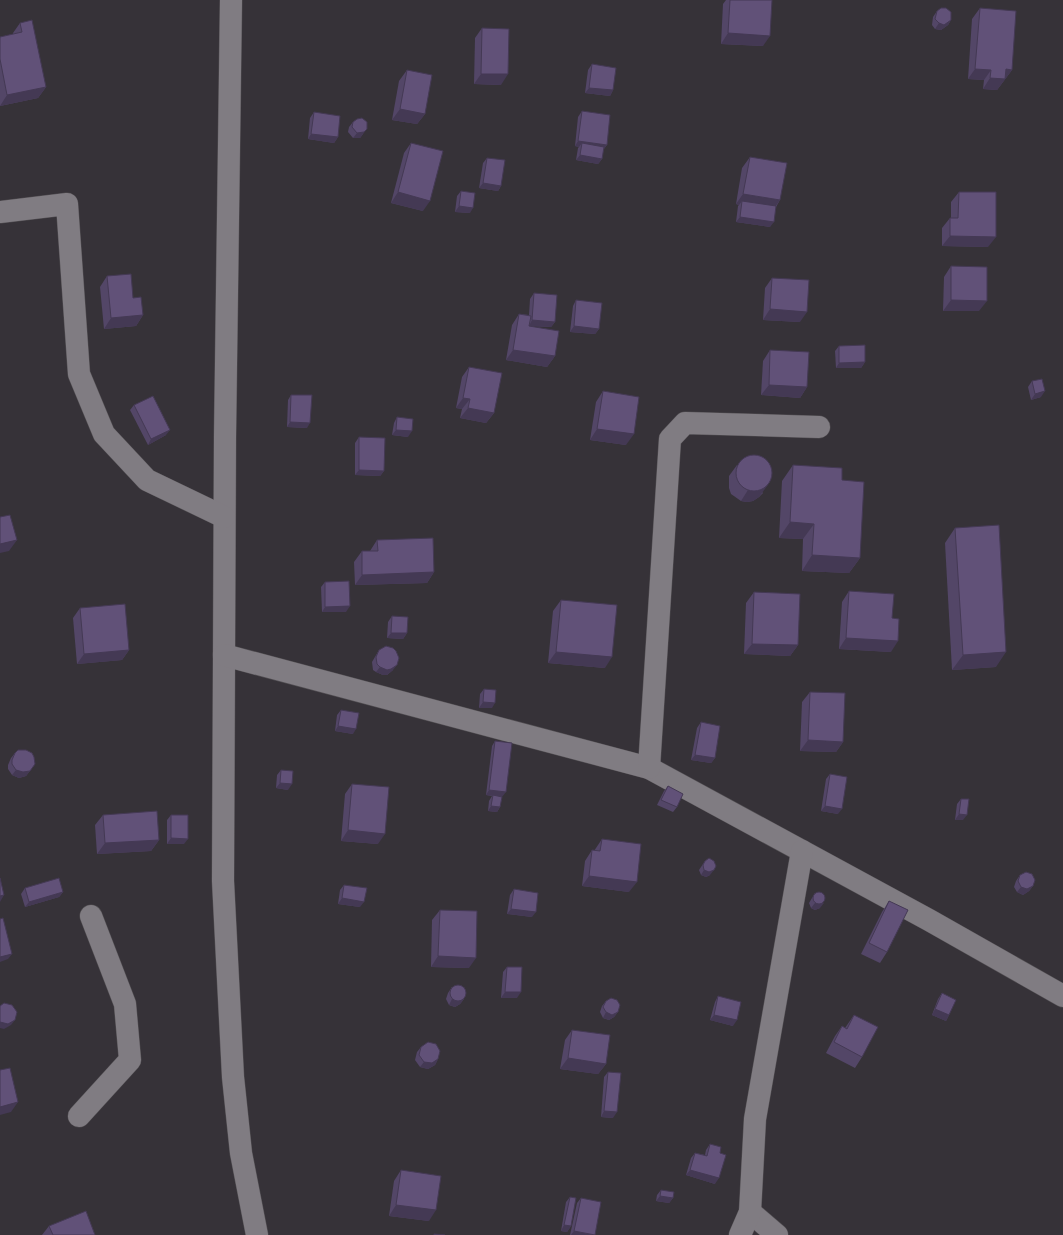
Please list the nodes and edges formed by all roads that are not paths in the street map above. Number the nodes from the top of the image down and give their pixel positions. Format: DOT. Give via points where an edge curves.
graph roads {
  1 [pos="231,0"];
  2 [pos="0,212"];
  3 [pos="819,427"];
  4 [pos="224,517"];
  5 [pos="224,655"];
  6 [pos="649,768"];
  7 [pos="802,852"];
  8 [pos="92,916"];
  9 [pos="1063,996"];
  10 [pos="79,1116"];
  11 [pos="750,1212"];
  12 [pos="257,1235"];
  13 [pos="740,1235"];
  14 [pos="777,1235"];
  1 -- 4 [label="street"];
  2 -- 4 [label="street" via="67,204 79,374 104,434 147,480"];
  3 -- 6 [label="street" via="685,423 670,439"];
  4 -- 5 [label="street"];
  5 -- 6 [label="street"];
  5 -- 12 [label="street" via="223,881 233,1077 241,1153"];
  6 -- 7 [label="street"];
  7 -- 9 [label="street"];
  7 -- 11 [label="street" via="755,1119"];
  8 -- 10 [label="street" via="124,1004 130,1060"];
  11 -- 13 [label="street"];
  11 -- 14 [label="street"];
}
